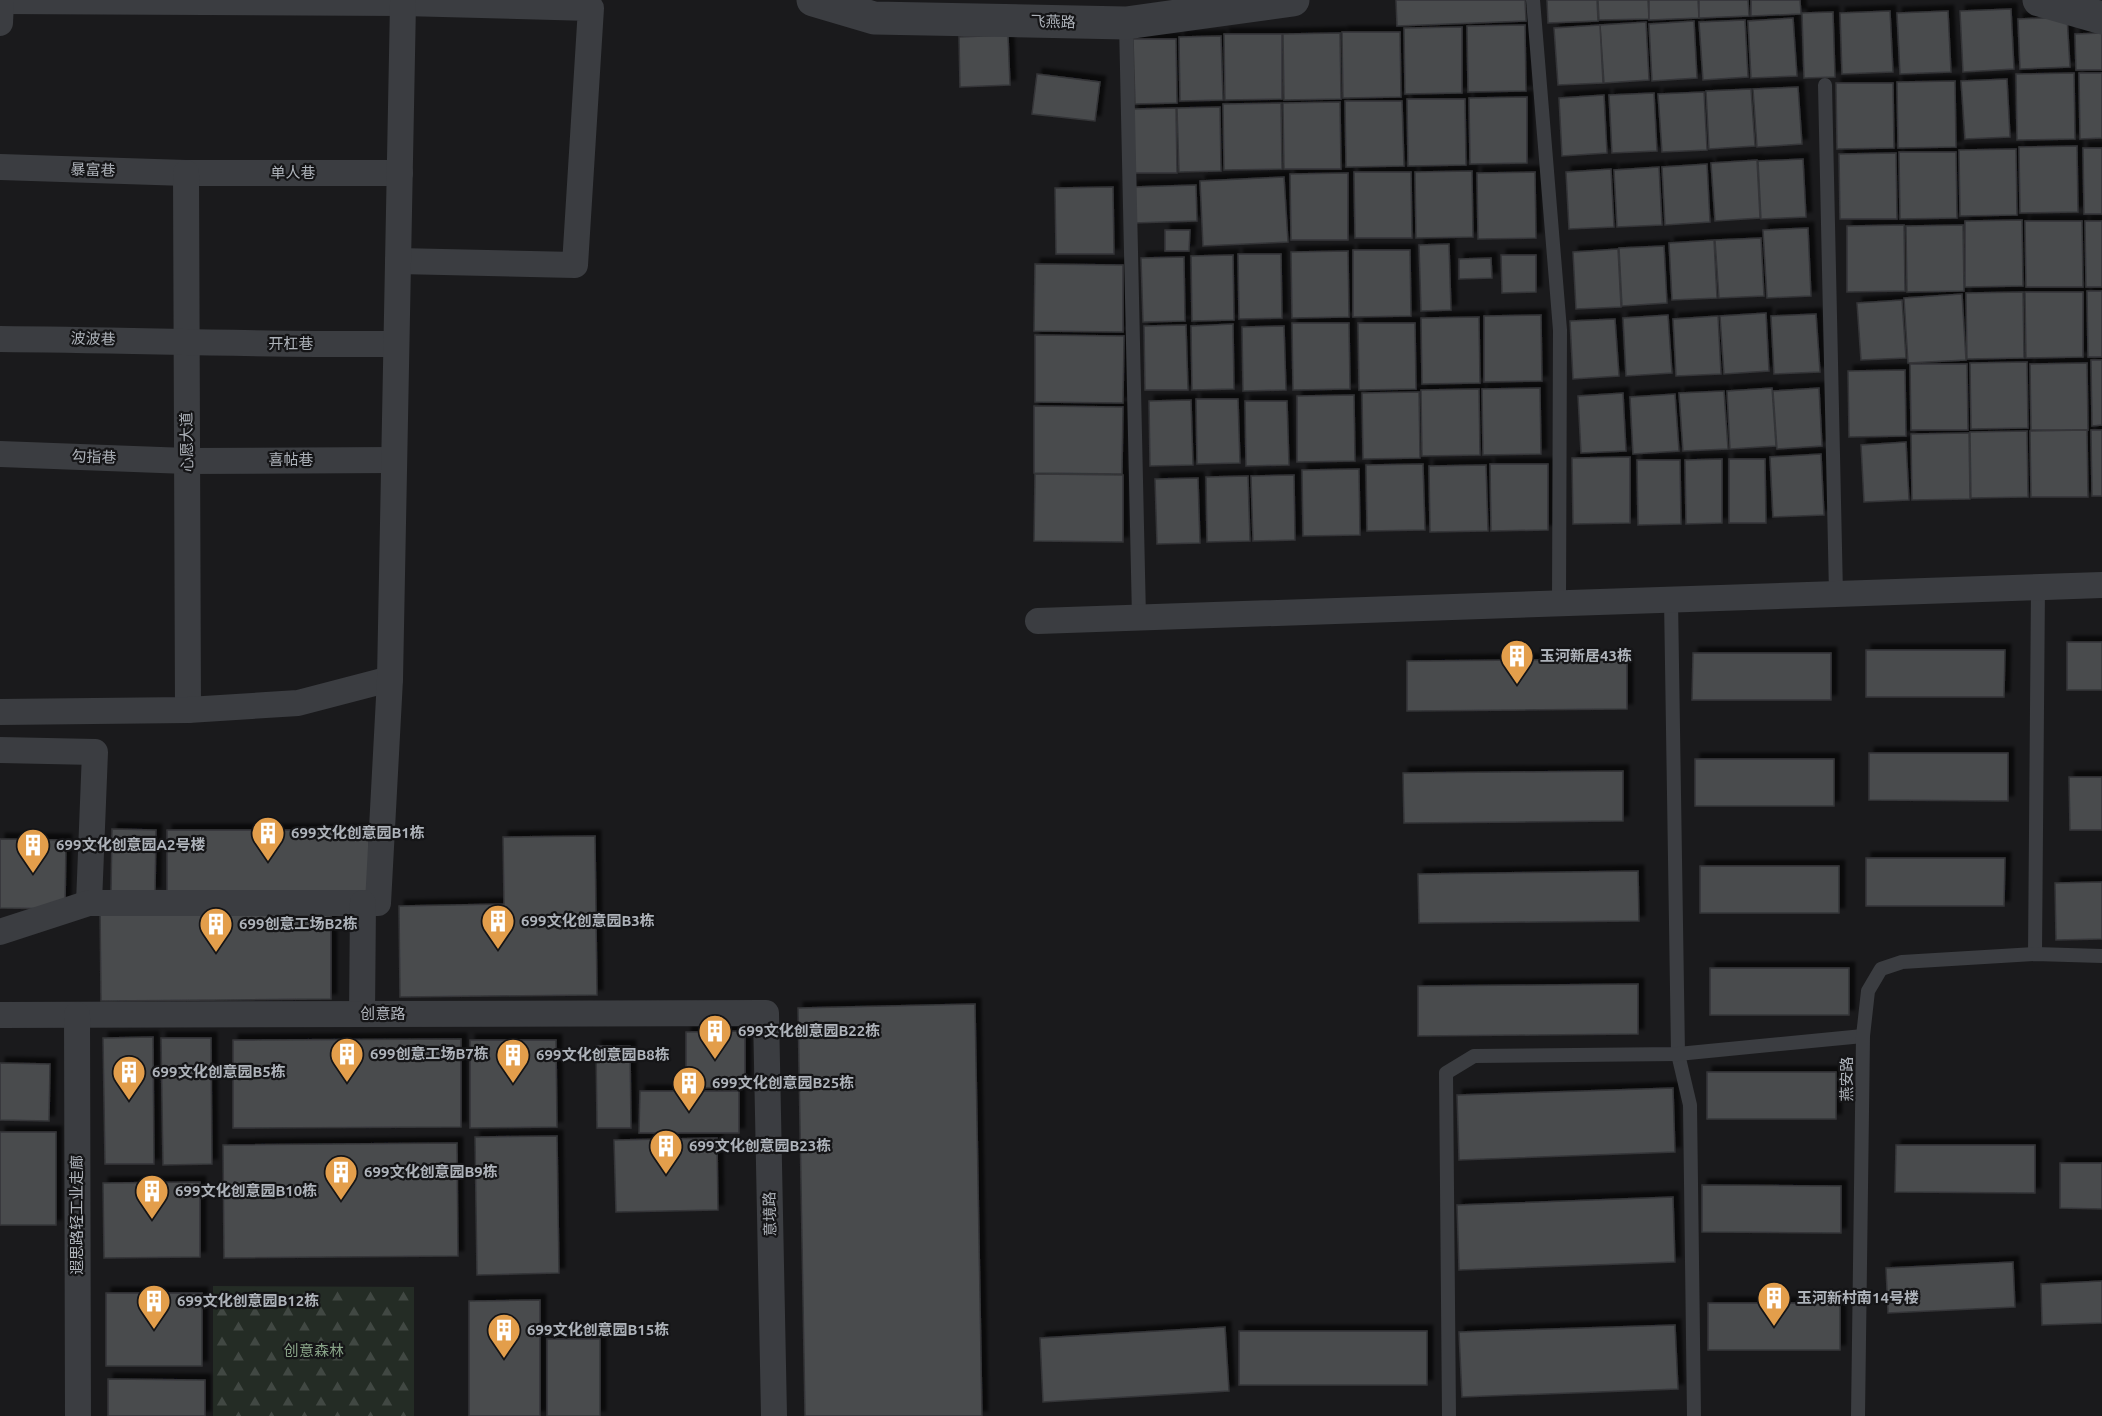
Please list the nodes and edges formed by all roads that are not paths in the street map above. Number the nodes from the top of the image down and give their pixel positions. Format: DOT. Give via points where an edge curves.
graph roads {
  1 [pos="813,0"];
  2 [pos="1293,0"];
  3 [pos="1533,0"];
  4 [pos="2039,0"];
  5 [pos="0,1"];
  6 [pos="403,3"];
  7 [pos="2102,18"];
  8 [pos="0,23"];
  9 [pos="1126,23"];
  10 [pos="1825,85"];
  11 [pos="0,167"];
  12 [pos="186,173"];
  13 [pos="400,173"];
  14 [pos="398,261"];
  15 [pos="0,339"];
  16 [pos="186,340"];
  17 [pos="396,344"];
  18 [pos="0,454"];
  19 [pos="394,459"];
  20 [pos="188,461"];
  21 [pos="2102,585"];
  22 [pos="2038,586"];
  23 [pos="1836,594"];
  24 [pos="1671,599"];
  25 [pos="1559,603"];
  26 [pos="1139,618"];
  27 [pos="1038,621"];
  28 [pos="390,679"];
  29 [pos="188,710"];
  30 [pos="0,712"];
  31 [pos="0,750"];
  32 [pos="89,903"];
  33 [pos="363,903"];
  34 [pos="0,932"];
  35 [pos="2035,954"];
  36 [pos="2102,956"];
  37 [pos="766,1013"];
  38 [pos="77,1014"];
  39 [pos="362,1014"];
  40 [pos="0,1015"];
  41 [pos="1863,1035"];
  42 [pos="1678,1054"];
  43 [pos="78,1416"];
  44 [pos="774,1416"];
  45 [pos="1449,1416"];
  46 [pos="1694,1416"];
  47 [pos="1858,1416"];
  1 -- 9 [label="street, 飞燕路" via="874,18"];
  2 -- 9 [label="street, 飞燕路"];
  3 -- 25 [label="lane" via="1560,330"];
  4 -- 7 [label="street"];
  5 -- 6 [label="street"];
  5 -- 8 [label="street"];
  6 -- 13 [label="street"];
  6 -- 14 [label="street" via="591,8 575,265"];
  9 -- 26 [label="lane"];
  10 -- 23 [label="lane"];
  11 -- 12 [label="street, 暴富巷"];
  12 -- 13 [label="street, 单人巷"];
  12 -- 16 [label="street, 心愿大道"];
  13 -- 14 [label="street"];
  14 -- 17 [label="street"];
  15 -- 16 [label="street, 波波巷"];
  16 -- 17 [label="street, 开杠巷" via="276,345"];
  16 -- 20 [label="street, 心愿大道"];
  17 -- 19 [label="street"];
  18 -- 20 [label="street, 勾指巷"];
  19 -- 20 [label="street, 喜帖巷"];
  19 -- 28 [label="street"];
  20 -- 29 [label="street, 心愿大道"];
  21 -- 22 [label="street"];
  22 -- 23 [label="street"];
  22 -- 35 [label="lane"];
  23 -- 24 [label="street"];
  24 -- 25 [label="street"];
  24 -- 42 [label="lane"];
  25 -- 26 [label="street"];
  26 -- 27 [label="street"];
  28 -- 29 [label="street" via="298,703"];
  28 -- 33 [label="street" via="378,903"];
  29 -- 30 [label="street"];
  31 -- 32 [label="street" via="95,752"];
  32 -- 33 [label="street"];
  32 -- 34 [label="street"];
  33 -- 39 [label="street"];
  35 -- 36 [label="lane, 燕安路"];
  35 -- 41 [label="lane, 燕安路" via="1902,962 1881,969 1868,991"];
  37 -- 39 [label="street, 创意路"];
  37 -- 44 [label="street, 意境路"];
  38 -- 39 [label="street, 创意路"];
  38 -- 40 [label="street, 创意路"];
  38 -- 43 [label="street, 遐思路轻工业走廊"];
  41 -- 42 [label="lane"];
  41 -- 47 [label="lane, 燕安路"];
  42 -- 45 [label="lane" via="1474,1056 1446,1073"];
  42 -- 46 [label="lane" via="1690,1105"];
}
